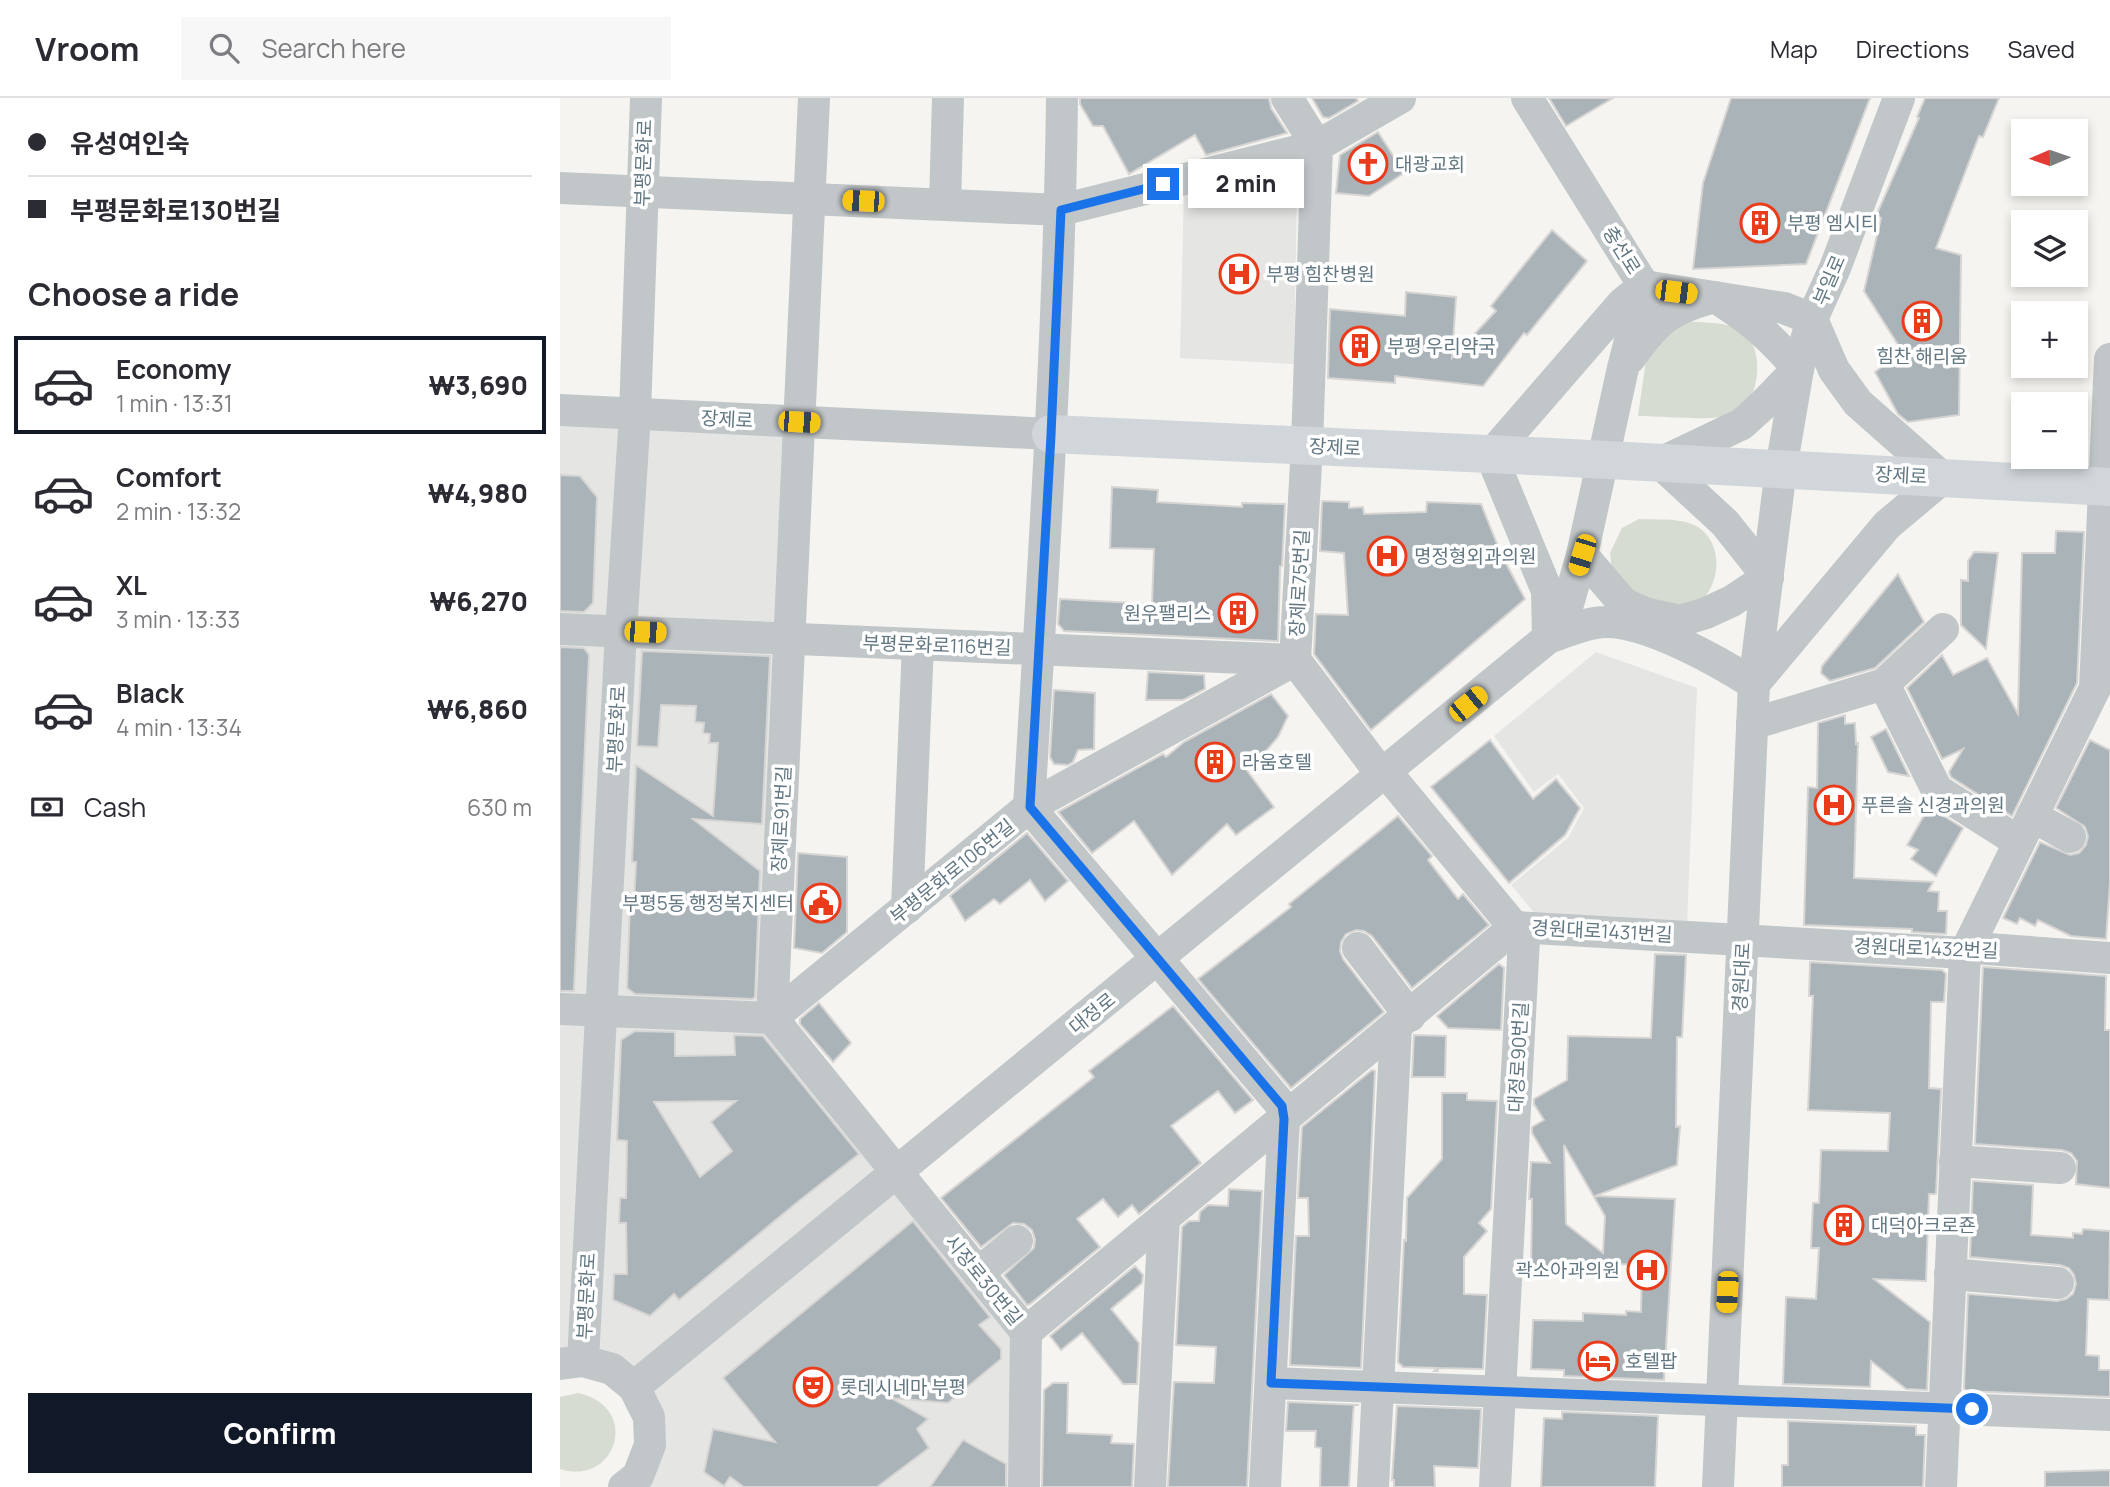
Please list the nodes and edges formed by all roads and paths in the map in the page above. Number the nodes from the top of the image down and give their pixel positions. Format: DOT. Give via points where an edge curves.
graph roads {
  1 [pos="646,98"];
  2 [pos="814,98"];
  3 [pos="948,98"];
  4 [pos="1062,98"];
  5 [pos="1287,98"];
  6 [pos="1400,98"];
  7 [pos="1527,98"];
  8 [pos="1899,98"];
  9 [pos="1317,146"];
  10 [pos="560,188"];
  11 [pos="642,192"];
  12 [pos="809,199"];
  13 [pos="945,204"];
  14 [pos="1061,210"];
  15 [pos="1644,286"];
  16 [pos="1715,297"];
  17 [pos="1812,319"];
  18 [pos="2110,359"];
  19 [pos="1623,368"];
  20 [pos="1798,369"];
  21 [pos="560,410"];
  22 [pos="635,414"];
  23 [pos="799,422"];
  24 [pos="1051,435"];
  25 [pos="1307,446"];
  26 [pos="1490,455"];
  27 [pos="1602,460"];
  28 [pos="1660,463"];
  29 [pos="1782,469"];
  30 [pos="1943,478"];
  31 [pos="2108,487"];
  32 [pos="1582,555"];
  33 [pos="1768,577"];
  34 [pos="560,629"];
  35 [pos="1943,629"];
  36 [pos="621,631"];
  37 [pos="789,638"];
  38 [pos="1548,638"];
  39 [pos="918,644"];
  40 [pos="1039,649"];
  41 [pos="1295,660"];
  42 [pos="1754,684"];
  43 [pos="1884,684"];
  44 [pos="2103,688"];
  45 [pos="1752,724"];
  46 [pos="1384,773"];
  47 [pos="1030,807"];
  48 [pos="2025,829"];
  49 [pos="2070,837"];
  50 [pos="907,908"];
  51 [pos="1515,927"];
  52 [pos="1742,939"];
  53 [pos="1358,948"];
  54 [pos="1965,953"];
  55 [pos="2110,958"];
  56 [pos="1156,960"];
  57 [pos="560,1009"];
  58 [pos="601,1011"];
  59 [pos="772,1018"];
  60 [pos="1403,1021"];
  61 [pos="1284,1119"];
  62 [pos="1955,1161"];
  63 [pos="2060,1168"];
  64 [pos="897,1172"];
  65 [pos="1164,1218"];
  66 [pos="1017,1241"];
  67 [pos="978,1273"];
  68 [pos="1950,1274"];
  69 [pos="2058,1283"];
  70 [pos="1026,1332"];
  71 [pos="571,1362"];
  72 [pos="1271,1383"];
  73 [pos="634,1387"];
  74 [pos="1378,1387"];
  75 [pos="1501,1391"];
  76 [pos="1722,1400"];
  77 [pos="1945,1408"];
  78 [pos="2110,1415"];
  79 [pos="639,1483"];
  80 [pos="1024,1487"];
  81 [pos="1150,1487"];
  82 [pos="1265,1487"];
  83 [pos="1373,1487"];
  84 [pos="1495,1487"];
  85 [pos="1718,1487"];
  86 [pos="1941,1487"];
  1 -- 11 [label="street, 부평문화로"];
  2 -- 12 [label="street, 장제로91번길"];
  3 -- 13 [label="street"];
  4 -- 14 [label="street"];
  5 -- 9 [label="street"];
  6 -- 9 [label="street"];
  7 -- 15 [label="street, 충선로"];
  8 -- 17 [label="street, 부일로"];
  9 -- 14 [label="street"];
  9 -- 25 [label="street, 장제로75번길"];
  10 -- 11 [label="street"];
  11 -- 12 [label="street"];
  11 -- 22 [label="street, 부평문화로"];
  12 -- 13 [label="street"];
  12 -- 23 [label="street, 장제로91번길"];
  13 -- 14 [label="street"];
  14 -- 24 [label="street"];
  15 -- 16 [label="street"];
  15 -- 19 [label="street, 충선로"];
  15 -- 26 [label="street" via="1622,304"];
  16 -- 17 [label="street" via="1784,308"];
  16 -- 19 [label="street" via="1686,304 1665,316"];
  16 -- 20 [label="street" via="1770,337"];
  17 -- 20 [label="street, 부일로"];
  17 -- 30 [label="street" via="1834,370 1858,403"];
  18 -- 31 [label="street"];
  19 -- 27 [label="street, 충선로"];
  20 -- 28 [label="street" via="1742,424"];
  20 -- 29 [label="street, 부일로"];
  21 -- 22 [label="street, 장제로"];
  22 -- 23 [label="street, 장제로"];
  22 -- 36 [label="street, 부평문화로"];
  23 -- 24 [label="street, 장제로"];
  23 -- 37 [label="street, 장제로91번길"];
  24 -- 25 [label="main road, 장제로"];
  24 -- 40 [label="street"];
  25 -- 26 [label="main road, 장제로"];
  25 -- 41 [label="street, 장제로75번길"];
  26 -- 27 [label="main road, 장제로"];
  26 -- 38 [label="street" via="1547,591"];
  27 -- 28 [label="main road, 장제로"];
  27 -- 32 [label="street, 충선로"];
  28 -- 29 [label="main road, 장제로"];
  28 -- 33 [label="street" via="1725,523"];
  29 -- 30 [label="main road, 장제로"];
  29 -- 33 [label="street, 경원대로"];
  30 -- 31 [label="main road, 장제로"];
  30 -- 42 [label="street" via="1887,525"];
  31 -- 44 [label="street"];
  32 -- 33 [label="street" via="1624,604 1680,621 1732,601"];
  32 -- 38 [label="street, 충선로" via="1566,611"];
  33 -- 42 [label="street, 경원대로"];
  34 -- 36 [label="street, 부평문화로116번길"];
  35 -- 43 [label="street"];
  36 -- 37 [label="street, 부평문화로116번길"];
  36 -- 58 [label="street, 부평문화로"];
  37 -- 39 [label="street, 부평문화로116번길"];
  37 -- 59 [label="street, 장제로91번길"];
  38 -- 42 [label="street" via="1604,622 1634,625 1715,660"];
  38 -- 46 [label="street, 대정로"];
  39 -- 40 [label="street, 부평문화로116번길"];
  39 -- 50 [label="street"];
  40 -- 41 [label="street, 부평문화로116번길"];
  40 -- 47 [label="street"];
  41 -- 46 [label="street, 장제로75번길"];
  41 -- 47 [label="street, 부평문화로106번길"];
  42 -- 45 [label="street, 경원대로"];
  43 -- 45 [label="street"];
  43 -- 48 [label="street" via="1937,790"];
  44 -- 48 [label="street"];
  45 -- 52 [label="street, 경원대로"];
  46 -- 51 [label="street, 대정로90번길"];
  46 -- 56 [label="street, 대정로"];
  47 -- 50 [label="street, 부평문화로106번길"];
  47 -- 56 [label="street"];
  48 -- 49 [label="street"];
  48 -- 54 [label="street"];
  50 -- 59 [label="street, 부평문화로106번길"];
  51 -- 52 [label="street, 경원대로1431번길"];
  51 -- 60 [label="street, 경원대로1431번길"];
  51 -- 75 [label="street, 대정로90번길" via="1524,939"];
  52 -- 54 [label="street, 경원대로1432번길"];
  52 -- 76 [label="street, 경원대로"];
  53 -- 60 [label="street"];
  54 -- 55 [label="street, 경원대로1432번길" via="1974,948"];
  54 -- 62 [label="street"];
  56 -- 61 [label="street" via="1282,1106"];
  56 -- 64 [label="street, 대정로"];
  57 -- 58 [label="street"];
  58 -- 59 [label="street"];
  58 -- 71 [label="street, 부평문화로"];
  59 -- 64 [label="street"];
  60 -- 61 [label="street, 경원대로1431번길"];
  60 -- 74 [label="street"];
  61 -- 65 [label="street, 경원대로1431번길"];
  61 -- 72 [label="street"];
  62 -- 63 [label="street"];
  62 -- 68 [label="street"];
  64 -- 67 [label="street, 시장로30번길"];
  64 -- 73 [label="street, 대정로"];
  65 -- 70 [label="street, 경원대로1431번길"];
  65 -- 81 [label="street"];
  66 -- 67 [label="street"];
  67 -- 70 [label="street, 시장로30번길"];
  68 -- 69 [label="street"];
  68 -- 77 [label="street"];
  70 -- 80 [label="street, 시장로30번길"];
  71 -- 73 [label="street" via="612,1369"];
  72 -- 74 [label="street"];
  72 -- 82 [label="street"];
  73 -- 79 [label="street" via="649,1417 650,1446"];
  74 -- 75 [label="street"];
  74 -- 83 [label="street"];
  75 -- 76 [label="street"];
  75 -- 84 [label="street, 대정로90번길"];
  76 -- 77 [label="street"];
  76 -- 85 [label="street, 경원대로"];
  77 -- 78 [label="street"];
  77 -- 86 [label="street"];
}
